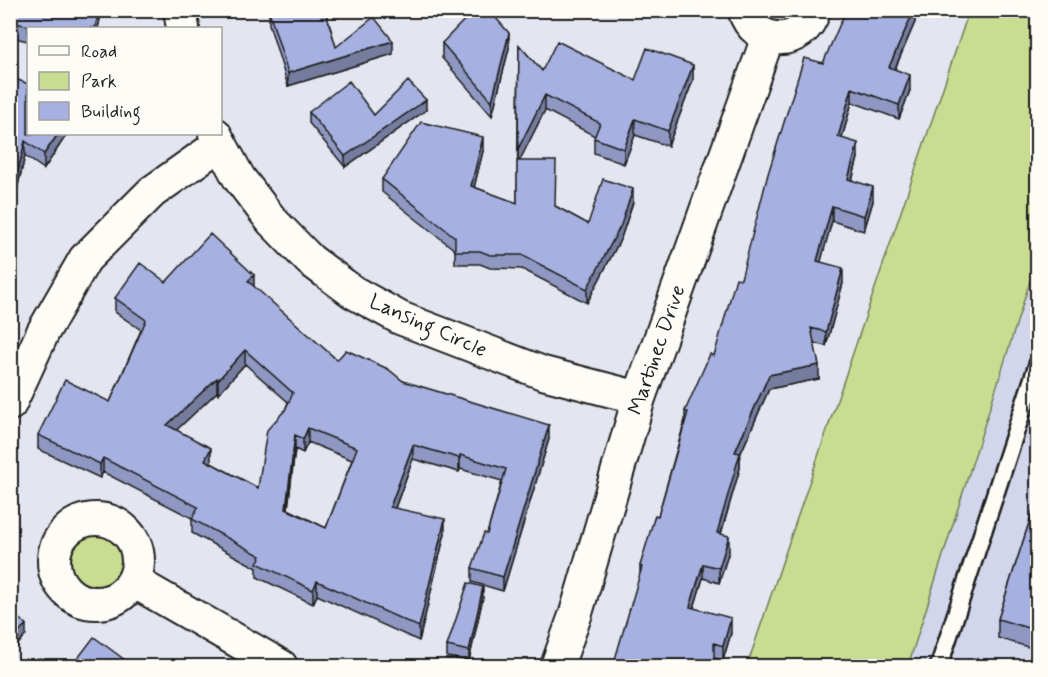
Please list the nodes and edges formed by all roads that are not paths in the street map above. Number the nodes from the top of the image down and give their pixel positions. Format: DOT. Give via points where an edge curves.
graph roads {
  1 [pos="180,10"];
  2 [pos="744,10"];
  3 [pos="814,10"];
  4 [pos="183,27"];
  5 [pos="768,37"];
  6 [pos="217,139"];
  7 [pos="1038,363"];
  8 [pos="639,398"];
  9 [pos="10,404"];
  10 [pos="133,581"];
  11 [pos="281,666"];
  12 [pos="557,666"];
  13 [pos="939,666"];
  1 -- 4 [label="street"];
  2 -- 5 [label="street" via="755,30"];
  3 -- 5 [label="street" via="807,26 795,35 782,39"];
  5 -- 8 [label="street, Martinec Drive"];
  6 -- 8 [label="street, Lansing Circle" via="239,178 272,221 310,260 353,292 400,318 543,373"];
  6 -- 9 [label="street" via="152,192 85,259"];
  7 -- 13 [label="lane"];
  8 -- 12 [label="street, Martinec Drive"];
  10 -- 11 [label="street"];
}
